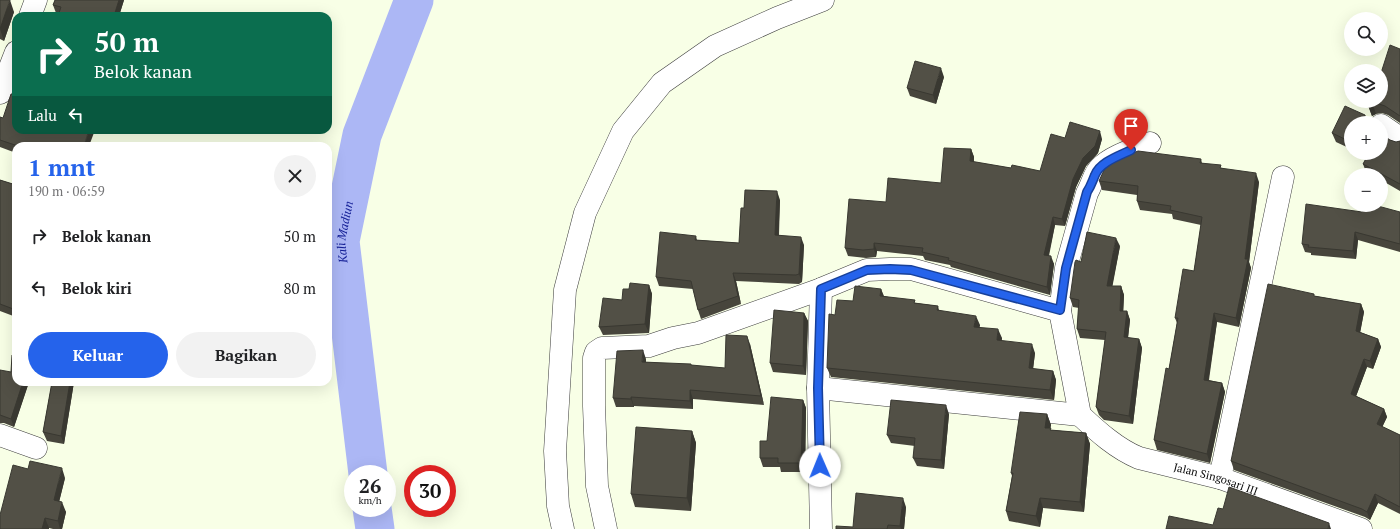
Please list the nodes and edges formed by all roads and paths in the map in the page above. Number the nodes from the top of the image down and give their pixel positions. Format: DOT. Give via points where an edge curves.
graph roads {
  1 [pos="36,0"];
  2 [pos="823,0"];
  3 [pos="32,12"];
  4 [pos="12,62"];
  5 [pos="0,93"];
  6 [pos="1388,130"];
  7 [pos="1400,138"];
  8 [pos="1150,143"];
  9 [pos="1283,178"];
  10 [pos="821,289"];
  11 [pos="1060,310"];
  12 [pos="818,388"];
  13 [pos="1080,415"];
  14 [pos="0,435"];
  15 [pos="36,448"];
  16 [pos="1220,478"];
  17 [pos="563,529"];
  18 [pos="606,529"];
  19 [pos="821,529"];
  20 [pos="1361,529"];
  1 -- 3 [label="street"];
  2 -- 17 [label="street" via="715,46 662,83 623,131 585,213 565,290 555,451 558,506"];
  4 -- 5 [label="street"];
  6 -- 7 [label="street"];
  8 -- 11 [label="street" via="1108,162 1095,175 1087,192 1066,268"];
  9 -- 16 [label="street"];
  10 -- 11 [label="street" via="867,270 911,270"];
  10 -- 12 [label="street"];
  10 -- 18 [label="street" via="721,325 649,346 602,348 596,352 594,406 598,486"];
  11 -- 13 [label="street"];
  12 -- 13 [label="street"];
  12 -- 19 [label="street"];
  13 -- 16 [label="street, Jalan Singosari III" via="1130,455"];
  14 -- 15 [label="street"];
  16 -- 20 [label="street, Jalan Singosari III"];
}
